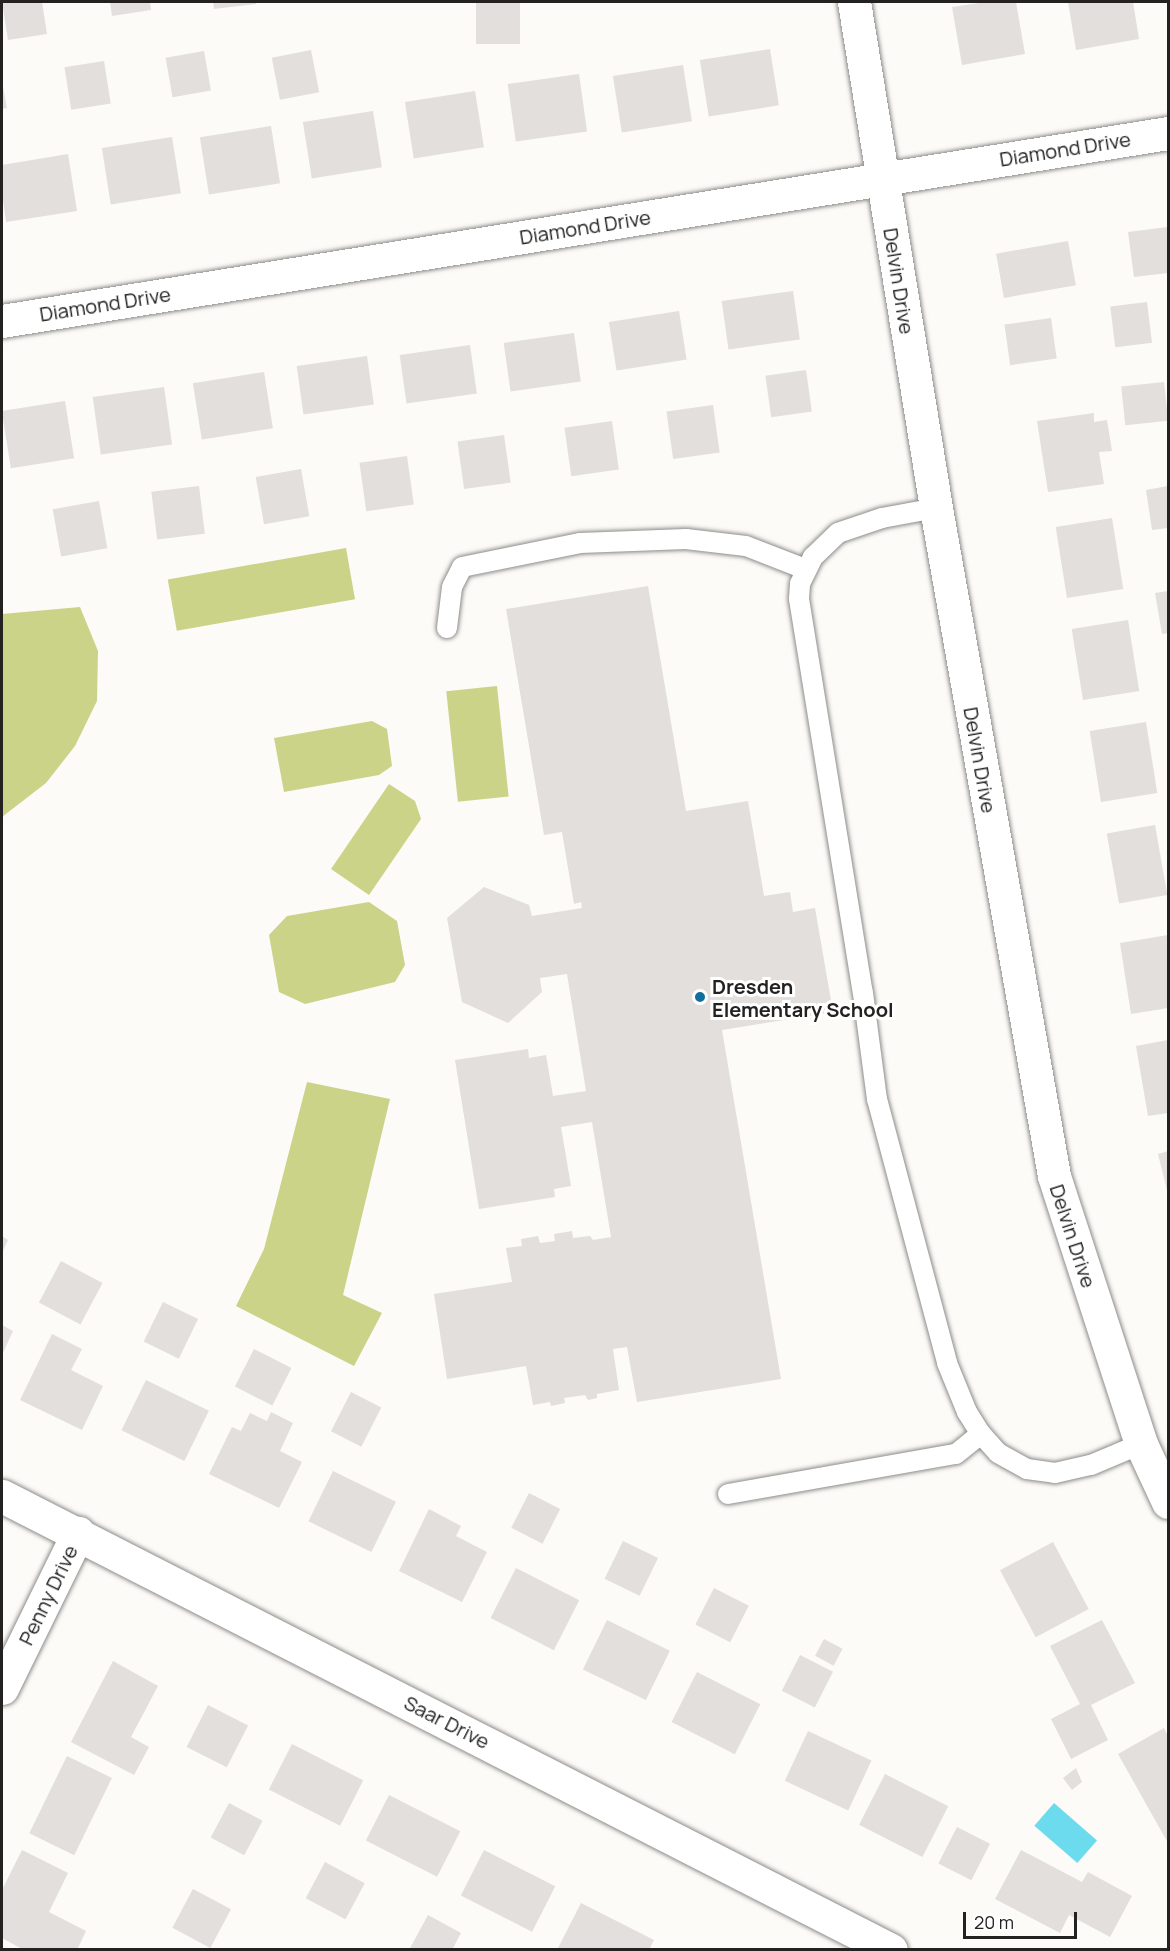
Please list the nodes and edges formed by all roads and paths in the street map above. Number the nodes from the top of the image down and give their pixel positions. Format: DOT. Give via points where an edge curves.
graph roads {
  1 [pos="855,2"];
  2 [pos="1168,133"];
  3 [pos="882,179"];
  4 [pos="2,321"];
  5 [pos="936,508"];
  6 [pos="805,569"];
  7 [pos="447,628"];
  8 [pos="981,1434"];
  9 [pos="1141,1444"];
  10 [pos="728,1494"];
  11 [pos="2,1496"];
  12 [pos="1168,1502"];
  13 [pos="78,1533"];
  14 [pos="2,1688"];
  15 [pos="891,1950"];
  1 -- 3 [label="street, Delvin Drive"];
  2 -- 3 [label="street, Diamond Drive"];
  3 -- 4 [label="street, Diamond Drive"];
  3 -- 5 [label="street, Delvin Drive"];
  5 -- 6 [label="lane" via="882,518 838,534 824,544"];
  5 -- 9 [label="street, Delvin Drive" via="1054,1176"];
  6 -- 7 [label="lane" via="746,546 686,539 580,543 462,567 452,587"];
  6 -- 8 [label="lane" via="799,599 863,993 876,1099 947,1364"];
  8 -- 9 [label="lane" via="998,1453 1027,1468 1054,1473 1091,1465"];
  8 -- 10 [label="lane" via="956,1454"];
  9 -- 12 [label="street, Delvin Drive"];
  11 -- 13 [label="street, Saar Drive"];
  13 -- 14 [label="street, Penny Drive"];
  13 -- 15 [label="street, Saar Drive"];
}
